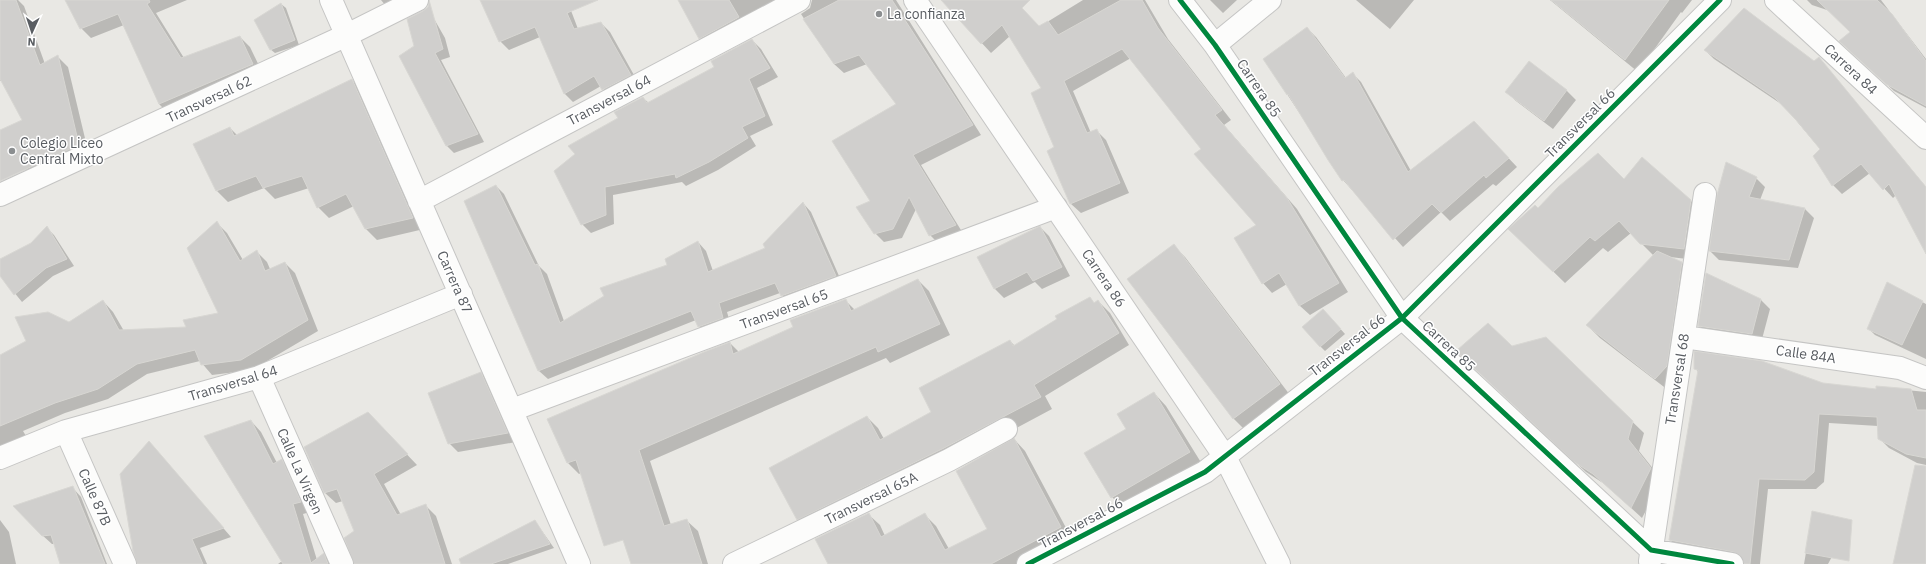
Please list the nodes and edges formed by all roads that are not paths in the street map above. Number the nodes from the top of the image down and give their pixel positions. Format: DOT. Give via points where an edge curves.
graph roads {
  1 [pos="331,0"];
  2 [pos="417,0"];
  3 [pos="799,0"];
  4 [pos="915,0"];
  5 [pos="1180,0"];
  6 [pos="1270,0"];
  7 [pos="1720,0"];
  8 [pos="1776,0"];
  9 [pos="347,35"];
  10 [pos="1215,45"];
  11 [pos="1926,138"];
  12 [pos="1705,194"];
  13 [pos="0,196"];
  14 [pos="419,200"];
  15 [pos="1056,207"];
  16 [pos="461,294"];
  17 [pos="1402,318"];
  18 [pos="1684,337"];
  19 [pos="259,377"];
  20 [pos="1926,378"];
  21 [pos="512,410"];
  22 [pos="1006,429"];
  23 [pos="66,431"];
  24 [pos="1225,457"];
  25 [pos="0,458"];
  26 [pos="1650,557"];
  27 [pos="125,564"];
  28 [pos="342,564"];
  29 [pos="579,564"];
  30 [pos="734,564"];
  31 [pos="1028,564"];
  32 [pos="1279,564"];
  33 [pos="1732,564"];
  1 -- 9 [label="street, Carrera 87"];
  2 -- 9 [label="street, Transversal 62"];
  3 -- 14 [label="street, Transversal 64"];
  4 -- 15 [label="street, Carrera 86"];
  5 -- 10 [label="street, Carrera 85"];
  6 -- 10 [label="street"];
  7 -- 17 [label="street, Transversal 66"];
  8 -- 11 [label="street, Carrera 84"];
  9 -- 13 [label="street, Transversal 62"];
  9 -- 14 [label="street, Carrera 87"];
  10 -- 17 [label="street, Carrera 85"];
  12 -- 18 [label="street, Transversal 68"];
  14 -- 16 [label="street, Carrera 87"];
  15 -- 21 [label="street, Transversal 65"];
  15 -- 24 [label="street, Carrera 86"];
  16 -- 19 [label="street, Transversal 64"];
  16 -- 21 [label="street, Carrera 87"];
  17 -- 24 [label="street, Transversal 66"];
  17 -- 26 [label="street, Carrera 85"];
  18 -- 20 [label="street, Calle 84A" via="1900,368"];
  18 -- 26 [label="street, Transversal 68"];
  19 -- 23 [label="street, Transversal 64"];
  19 -- 28 [label="street, Calle La Virgen"];
  21 -- 29 [label="street, Carrera 87"];
  22 -- 30 [label="street, Transversal 65A" via="949,460"];
  23 -- 25 [label="street, Transversal 64"];
  23 -- 27 [label="street, Calle 87B"];
  24 -- 31 [label="street, Transversal 66" via="1204,472"];
  24 -- 32 [label="street, Carrera 86"];
  26 -- 33 [label="street"];
}
